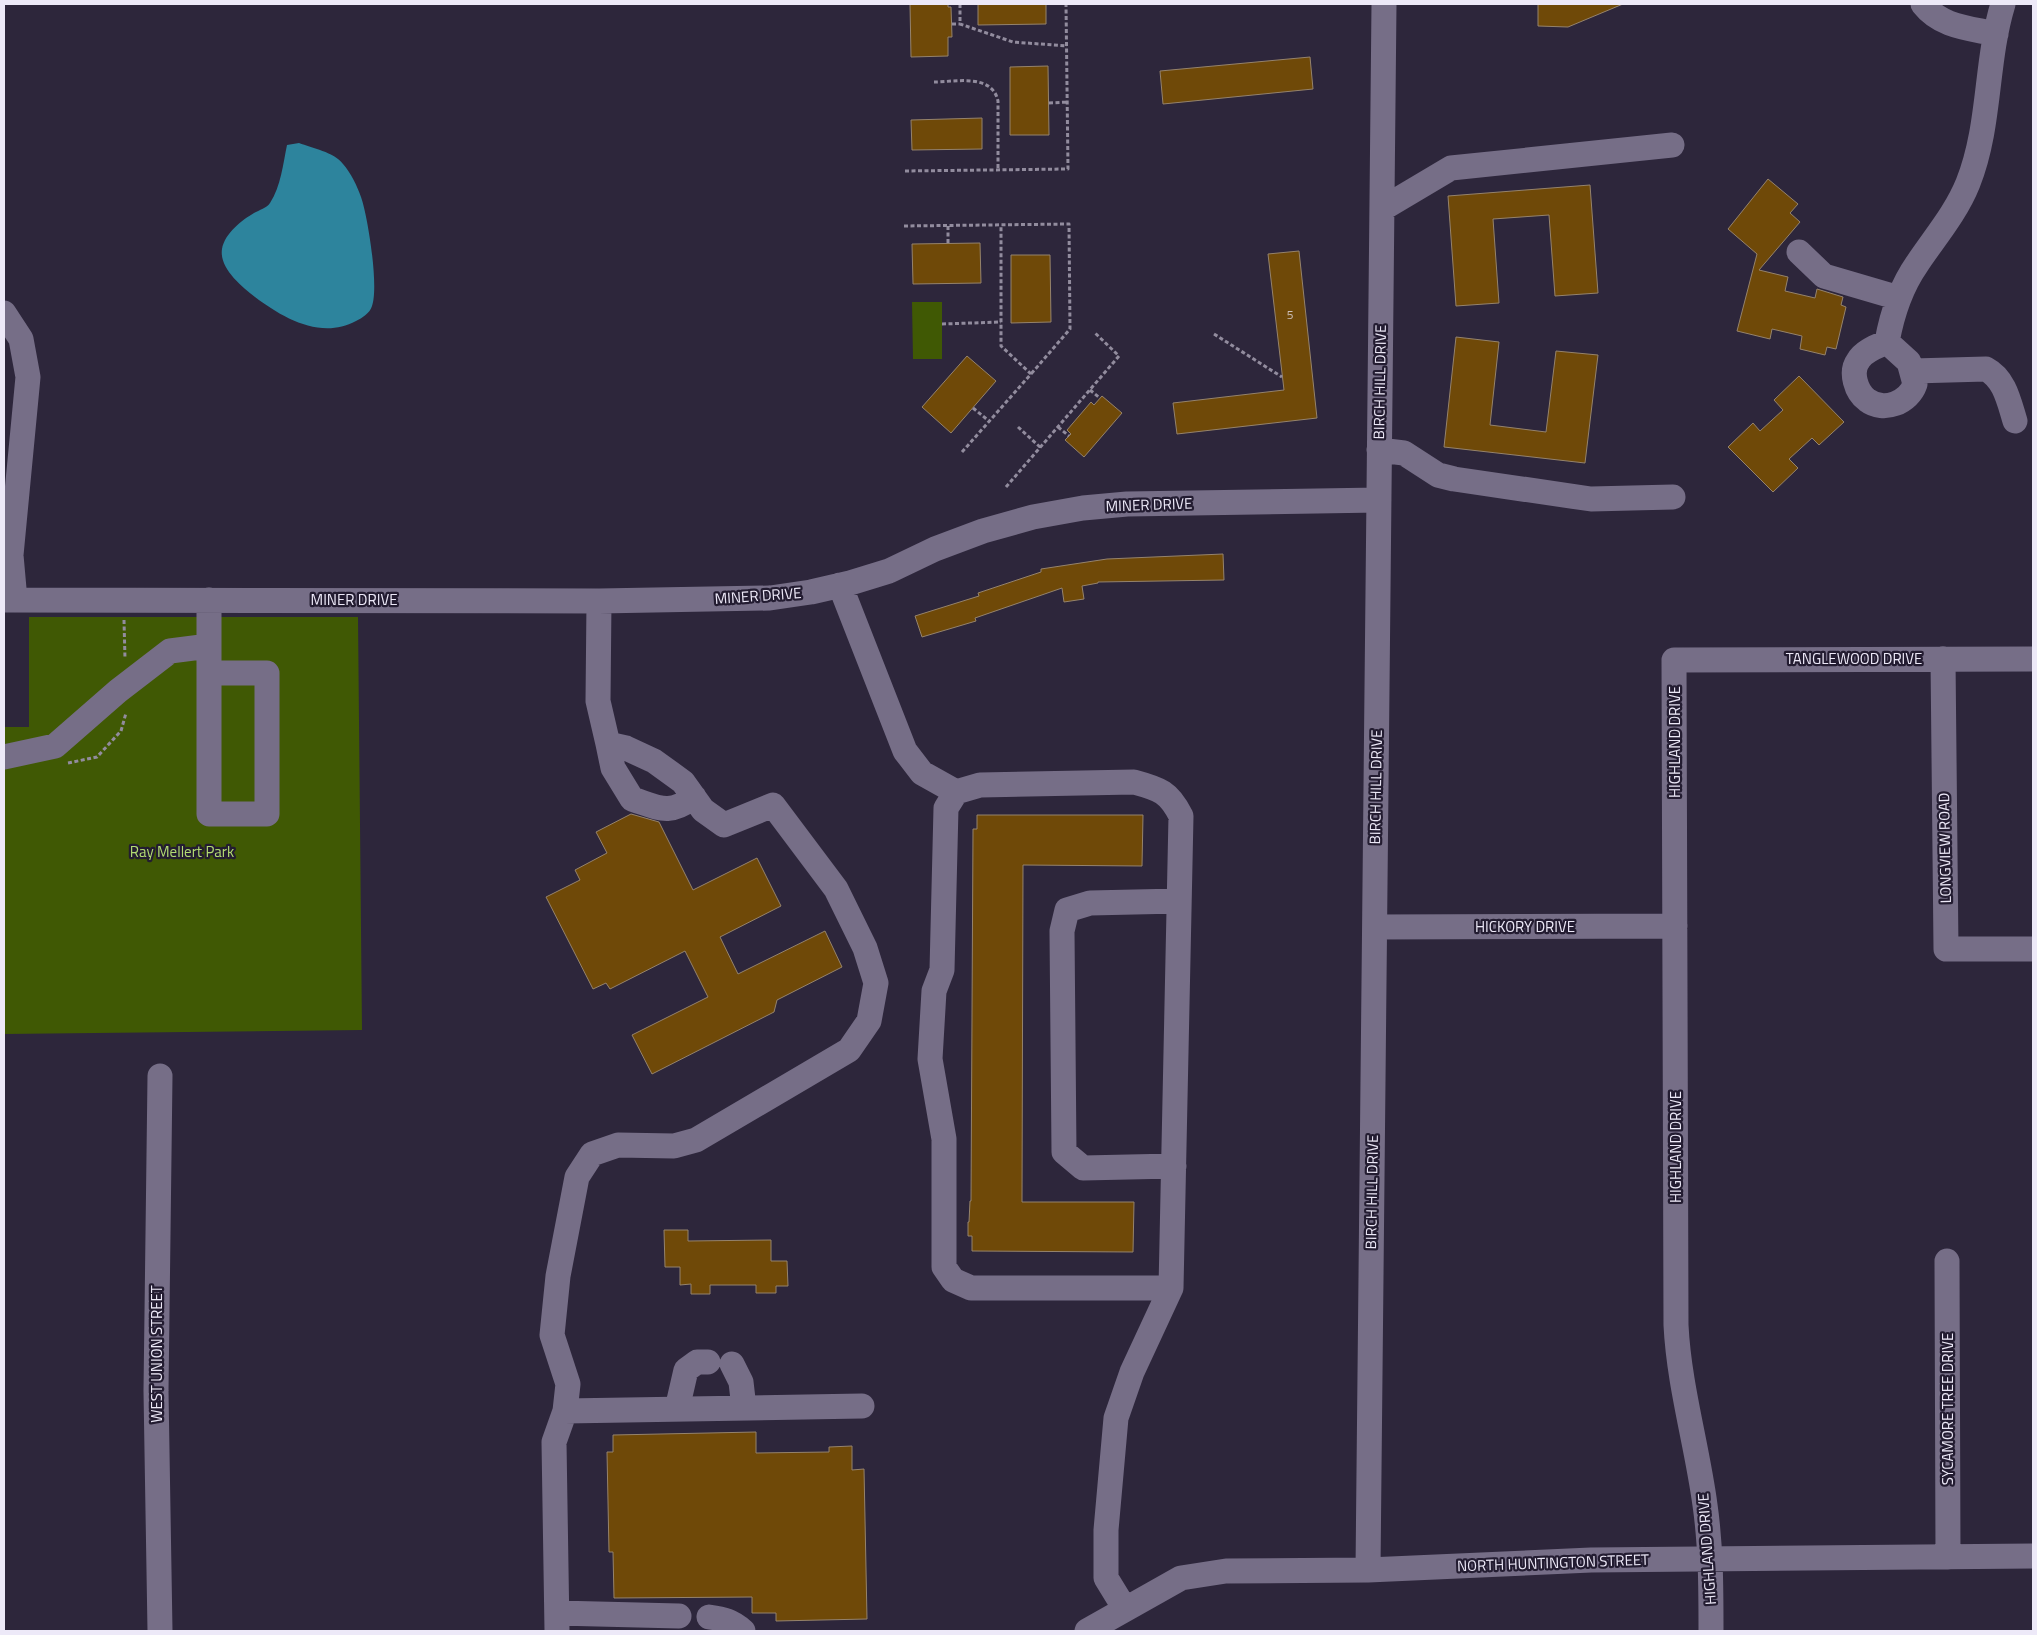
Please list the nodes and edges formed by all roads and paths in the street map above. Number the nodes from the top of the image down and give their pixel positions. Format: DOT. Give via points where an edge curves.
graph roads {
  1 [pos="960,4"];
  2 [pos="1066,4"];
  3 [pos="1384,4"];
  4 [pos="1923,4"];
  5 [pos="2003,4"];
  6 [pos="952,24"];
  7 [pos="960,24"];
  8 [pos="1996,34"];
  9 [pos="1066,46"];
  10 [pos="934,82"];
  11 [pos="1067,102"];
  12 [pos="1048,103"];
  13 [pos="1672,145"];
  14 [pos="998,170"];
  15 [pos="905,171"];
  16 [pos="1382,209"];
  17 [pos="1001,225"];
  18 [pos="904,226"];
  19 [pos="948,226"];
  20 [pos="948,243"];
  21 [pos="1799,252"];
  22 [pos="1899,298"];
  23 [pos="4,313"];
  24 [pos="1001,322"];
  25 [pos="942,324"];
  26 [pos="1094,332"];
  27 [pos="1214,334"];
  28 [pos="1887,342"];
  29 [pos="1913,371"];
  30 [pos="1031,374"];
  31 [pos="1282,377"];
  32 [pos="1090,390"];
  33 [pos="1100,398"];
  34 [pos="973,408"];
  35 [pos="989,421"];
  36 [pos="2015,421"];
  37 [pos="1058,426"];
  38 [pos="1018,427"];
  39 [pos="1069,436"];
  40 [pos="1040,447"];
  41 [pos="1379,450"];
  42 [pos="962,452"];
  43 [pos="1006,487"];
  44 [pos="1673,496"];
  45 [pos="1379,500"];
  46 [pos="8,555"];
  47 [pos="840,585"];
  48 [pos="9,600"];
  49 [pos="209,600"];
  50 [pos="598,602"];
  51 [pos="209,646"];
  52 [pos="1943,659"];
  53 [pos="2033,659"];
  54 [pos="1674,660"];
  55 [pos="209,673"];
  56 [pos="608,744"];
  57 [pos="4,757"];
  58 [pos="956,792"];
  59 [pos="694,797"];
  60 [pos="1179,901"];
  61 [pos="1675,926"];
  62 [pos="1375,927"];
  63 [pos="2033,949"];
  64 [pos="160,1076"];
  65 [pos="1174,1166"];
  66 [pos="1947,1261"];
  67 [pos="1171,1288"];
  68 [pos="862,1406"];
  69 [pos="744,1408"];
  70 [pos="677,1409"];
  71 [pos="565,1411"];
  72 [pos="2033,1556"];
  73 [pos="1948,1557"];
  74 [pos="1710,1559"];
  75 [pos="1368,1570"];
  76 [pos="1125,1608"];
  77 [pos="680,1616"];
  78 [pos="709,1617"];
  79 [pos="557,1622"];
  80 [pos="160,1631"];
  81 [pos="743,1631"];
  82 [pos="1087,1631"];
  83 [pos="1711,1631"];
  1 -- 7 [label="path"];
  2 -- 9 [label="path"];
  3 -- 16 [label="street, BIRCH HILL DRIVE"];
  4 -- 8 [label="street" via="1949,24"];
  5 -- 8 [label="street"];
  6 -- 7 [label="path"];
  7 -- 9 [label="path" via="1013,42"];
  8 -- 22 [label="street" via="1986,118 1968,184 1954,211 1916,265"];
  9 -- 11 [label="path"];
  10 -- 14 [label="path" via="980,81 995,92 998,101"];
  11 -- 12 [label="path"];
  11 -- 14 [label="path" via="1068,169"];
  13 -- 16 [label="street" via="1451,168"];
  14 -- 15 [label="path"];
  16 -- 41 [label="street, BIRCH HILL DRIVE"];
  17 -- 19 [label="path"];
  17 -- 24 [label="path"];
  17 -- 30 [label="path" via="1069,224 1070,329"];
  18 -- 19 [label="path"];
  19 -- 20 [label="path"];
  21 -- 22 [label="street" via="1824,276"];
  22 -- 28 [label="street"];
  23 -- 46 [label="street" via="21,339 28,377"];
  24 -- 25 [label="path"];
  24 -- 30 [label="path" via="1001,346"];
  26 -- 32 [label="path" via="1119,356"];
  27 -- 31 [label="path"];
  28 -- 29 [label="street" via="1903,354"];
  28 -- 29 [label="street" via="1858,360 1855,378 1867,400 1888,404 1906,399 1915,384"];
  29 -- 36 [label="street" via="1986,369 1994,373 2004,388"];
  30 -- 35 [label="path"];
  32 -- 33 [label="path"];
  32 -- 37 [label="path"];
  34 -- 35 [label="path"];
  35 -- 42 [label="path"];
  37 -- 39 [label="path"];
  37 -- 40 [label="path"];
  38 -- 40 [label="path"];
  40 -- 43 [label="path"];
  41 -- 44 [label="street" via="1404,453 1438,475 1454,479 1591,499"];
  41 -- 45 [label="street, BIRCH HILL DRIVE"];
  45 -- 47 [label="street, MINER DRIVE" via="1127,504 1083,508 1033,517 984,531 889,571"];
  45 -- 62 [label="street, BIRCH HILL DRIVE"];
  46 -- 48 [label="street"];
  47 -- 50 [label="street, MINER DRIVE" via="770,598"];
  47 -- 58 [label="street" via="905,751 922,773"];
  48 -- 49 [label="street, MINER DRIVE"];
  49 -- 50 [label="street, MINER DRIVE"];
  49 -- 51 [label="street"];
  50 -- 56 [label="street" via="598,701"];
  51 -- 55 [label="street"];
  51 -- 57 [label="street" via="170,651 118,690 55,746"];
  52 -- 53 [label="street, TANGLEWOOD DRIVE"];
  52 -- 54 [label="street, TANGLEWOOD DRIVE"];
  52 -- 63 [label="street, LONGVIEW ROAD" via="1946,949"];
  54 -- 61 [label="street, HIGHLAND DRIVE"];
  55 -- 55 [label="street" via="209,814 267,814 267,673"];
  56 -- 59 [label="street" via="654,761 683,782"];
  56 -- 59 [label="street" via="613,768 632,799 662,809 679,809"];
  58 -- 60 [label="street" via="980,785 1125,782 1157,788 1172,799 1181,816"];
  58 -- 67 [label="street" via="946,808 942,970 934,991 930,1059 944,1139 944,1267 953,1280 971,1288"];
  59 -- 71 [label="street" via="703,810 724,825 773,805 836,889 865,948 876,983 869,1021 849,1050 696,1140 674,1146 618,1145 592,1154 577,1177 558,1276 552,1336 568,1384"];
  60 -- 65 [label="street"];
  60 -- 65 [label="street" via="1090,903 1067,910 1062,930 1064,1152 1083,1168"];
  61 -- 62 [label="street, HICKORY DRIVE"];
  61 -- 74 [label="street, HIGHLAND DRIVE" via="1677,1347 1706,1506"];
  62 -- 75 [label="street, BIRCH HILL DRIVE"];
  64 -- 80 [label="street, WEST UNION STREET" via="156,1391"];
  65 -- 67 [label="street"];
  66 -- 73 [label="street, SYCAMORE TREE DRIVE"];
  67 -- 76 [label="street" via="1132,1372 1116,1418 1106,1530 1106,1578"];
  68 -- 69 [label="street"];
  69 -- 70 [label="street"];
  69 -- 70 [label="street" via="741,1382 720,1363 698,1362 686,1370"];
  70 -- 71 [label="street"];
  71 -- 79 [label="street" via="554,1442"];
  72 -- 73 [label="street, NORTH HUNTINGTON STREET"];
  73 -- 74 [label="street, NORTH HUNTINGTON STREET"];
  74 -- 75 [label="street, NORTH HUNTINGTON STREET" via="1591,1560"];
  74 -- 83 [label="street, HIGHLAND DRIVE"];
  75 -- 76 [label="street, NORTH HUNTINGTON STREET" via="1217,1572 1181,1578"];
  76 -- 82 [label="street, NORTH HUNTINGTON STREET"];
  77 -- 79 [label="street"];
  78 -- 81 [label="street" via="725,1619"];
}
